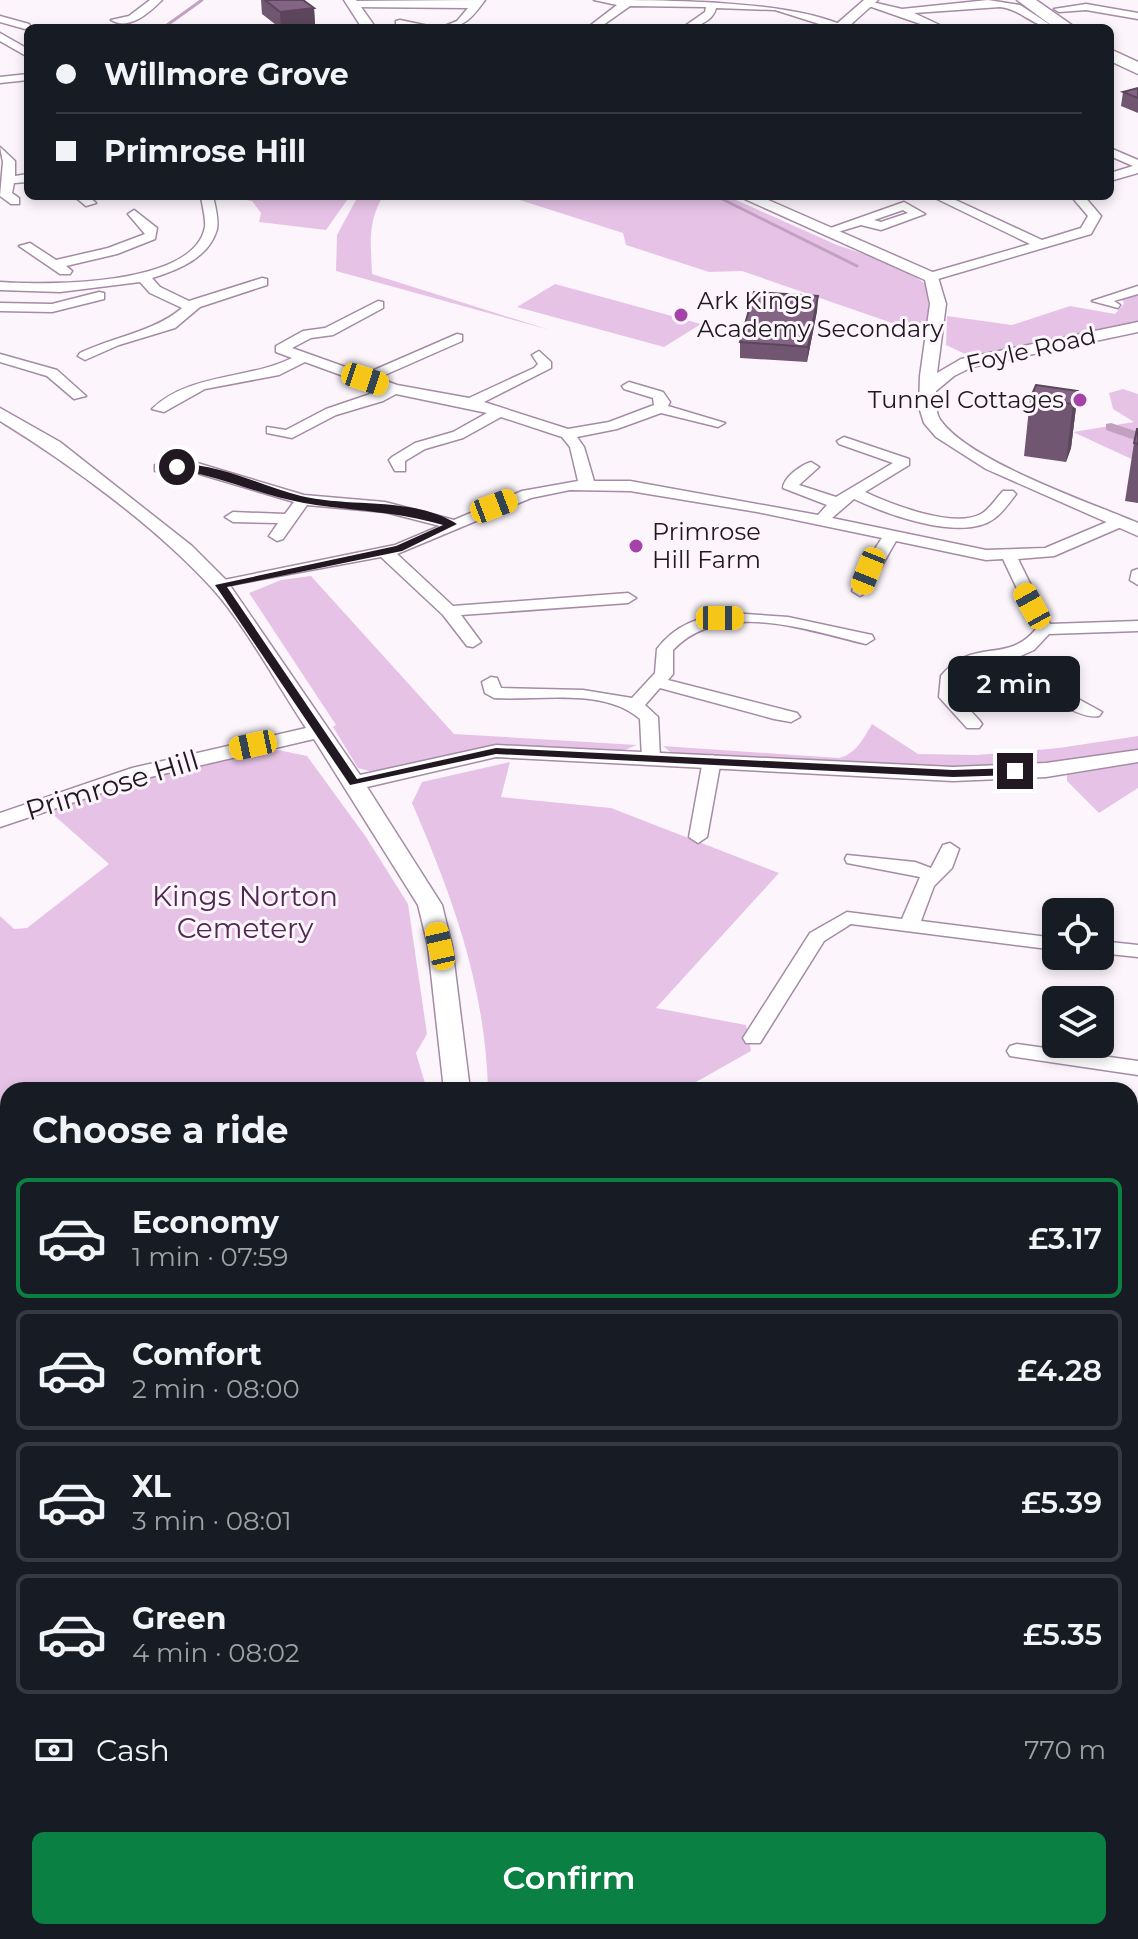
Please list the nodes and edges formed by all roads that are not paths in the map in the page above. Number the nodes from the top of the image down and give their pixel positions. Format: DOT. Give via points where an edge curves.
graph roads {
  1 [pos="157,0"];
  2 [pos="602,0"];
  3 [pos="806,0"];
  4 [pos="1025,0"];
  5 [pos="436,1"];
  6 [pos="691,1"];
  7 [pos="351,2"];
  8 [pos="712,2"];
  9 [pos="870,2"];
  10 [pos="478,3"];
  11 [pos="626,4"];
  12 [pos="794,10"];
  13 [pos="902,12"];
  14 [pos="1,15"];
  15 [pos="1056,16"];
  16 [pos="1138,16"];
  17 [pos="116,20"];
  18 [pos="400,23"];
  19 [pos="366,24"];
  20 [pos="407,24"];
  21 [pos="458,24"];
  22 [pos="598,24"];
  23 [pos="693,24"];
  24 [pos="810,24"];
  25 [pos="844,24"];
  26 [pos="931,24"];
  27 [pos="24,26"];
  28 [pos="0,36"];
  29 [pos="24,50"];
  30 [pos="1114,56"];
  31 [pos="1138,69"];
  32 [pos="24,77"];
  33 [pos="0,80"];
  34 [pos="0,151"];
  35 [pos="1114,154"];
  36 [pos="1138,166"];
  37 [pos="1114,175"];
  38 [pos="24,181"];
  39 [pos="7,192"];
  40 [pos="207,200"];
  41 [pos="755,200"];
  42 [pos="946,200"];
  43 [pos="1081,200"];
  44 [pos="134,214"];
  45 [pos="862,221"];
  46 [pos="828,231"];
  47 [pos="1043,245"];
  48 [pos="25,246"];
  49 [pos="56,264"];
  50 [pos="143,277"];
  51 [pos="931,277"];
  52 [pos="262,282"];
  53 [pos="78,285"];
  54 [pos="1,289"];
  55 [pos="1138,290"];
  56 [pos="99,296"];
  57 [pos="194,305"];
  58 [pos="378,305"];
  59 [pos="1113,305"];
  60 [pos="0,307"];
  61 [pos="119,325"];
  62 [pos="1138,327"];
  63 [pos="135,335"];
  64 [pos="457,338"];
  65 [pos="435,350"];
  66 [pos="934,354"];
  67 [pos="539,355"];
  68 [pos="85,356"];
  69 [pos="454,357"];
  70 [pos="0,358"];
  71 [pos="302,358"];
  72 [pos="967,363"];
  73 [pos="948,372"];
  74 [pos="365,379"];
  75 [pos="629,386"];
  76 [pos="931,387"];
  77 [pos="394,389"];
  78 [pos="79,396"];
  79 [pos="471,403"];
  80 [pos="660,408"];
  81 [pos="159,409"];
  82 [pos="500,412"];
  83 [pos="0,413"];
  84 [pos="718,423"];
  85 [pos="272,430"];
  86 [pos="567,434"];
  87 [pos="844,441"];
  88 [pos="811,467"];
  89 [pos="160,468"];
  90 [pos="400,468"];
  91 [pos="587,484"];
  92 [pos="854,493"];
  93 [pos="1008,494"];
  94 [pos="303,500"];
  95 [pos="835,502"];
  96 [pos="229,519"];
  97 [pos="291,519"];
  98 [pos="821,521"];
  99 [pos="1120,522"];
  100 [pos="452,524"];
  101 [pos="1138,530"];
  102 [pos="277,536"];
  103 [pos="891,537"];
  104 [pos="385,552"];
  105 [pos="1009,556"];
  106 [pos="220,585"];
  107 [pos="860,591"];
  108 [pos="628,598"];
  109 [pos="449,611"];
  110 [pos="1138,626"];
  111 [pos="1044,629"];
  112 [pos="866,639"];
  113 [pos="473,642"];
  114 [pos="1003,657"];
  115 [pos="491,682"];
  116 [pos="659,683"];
  117 [pos="635,705"];
  118 [pos="1093,712"];
  119 [pos="791,717"];
  120 [pos="973,724"];
  121 [pos="318,732"];
  122 [pos="1138,756"];
  123 [pos="651,758"];
  124 [pos="712,760"];
  125 [pos="354,783"];
  126 [pos="0,820"];
  127 [pos="698,837"];
  128 [pos="950,849"];
  129 [pos="854,859"];
  130 [pos="934,876"];
  131 [pos="910,924"];
  132 [pos="1042,942"];
  133 [pos="1114,948"];
  134 [pos="1138,951"];
  135 [pos="753,1038"];
  136 [pos="1017,1051"];
  137 [pos="1138,1068"];
  138 [pos="456,1082"];
  1 -- 17 [label="street" via="132,19"];
  2 -- 11 [label="street"];
  3 -- 12 [label="street"];
  4 -- 15 [label="highway"];
  5 -- 7 [label="street"];
  5 -- 10 [label="street"];
  6 -- 8 [label="street"];
  6 -- 11 [label="street"];
  7 -- 19 [label="street"];
  8 -- 12 [label="street"];
  8 -- 23 [label="street" via="710,13"];
  9 -- 13 [label="street"];
  9 -- 25 [label="street"];
  10 -- 21 [label="street"];
  11 -- 22 [label="street"];
  12 -- 24 [label="street"];
  13 -- 15 [label="street" via="947,3 998,2"];
  13 -- 26 [label="street"];
  14 -- 27 [label="street"];
  15 -- 16 [label="street" via="1086,7"];
  18 -- 20 [label="street"];
  28 -- 29 [label="street"];
  30 -- 31 [label="highway"];
  32 -- 33 [label="street"];
  34 -- 39 [label="street" via="9,161"];
  35 -- 36 [label="street"];
  36 -- 37 [label="street"];
  38 -- 39 [label="street"];
  40 -- 50 [label="street" via="210,226 204,248 174,268"];
  41 -- 46 [label="street"];
  42 -- 47 [label="street"];
  43 -- 47 [label="street" via="1095,216 1086,231"];
  44 -- 49 [label="street" via="152,231 150,236"];
  45 -- 46 [label="street"];
  46 -- 51 [label="street"];
  47 -- 51 [label="street"];
  48 -- 49 [label="street"];
  49 -- 53 [label="street"];
  50 -- 53 [label="street"];
  50 -- 57 [label="street" via="179,304"];
  51 -- 66 [label="street" via="939,302"];
  52 -- 57 [label="street"];
  53 -- 54 [label="street"];
  55 -- 59 [label="street" via="1099,301"];
  56 -- 60 [label="street" via="52,308"];
  57 -- 63 [label="street" via="170,325"];
  58 -- 71 [label="street" via="328,332 282,346"];
  61 -- 63 [label="street"];
  62 -- 72 [label="street, Foyle Road"];
  63 -- 68 [label="street"];
  64 -- 65 [label="street"];
  65 -- 69 [label="street"];
  65 -- 74 [label="street"];
  66 -- 72 [label="street"];
  66 -- 73 [label="street"];
  66 -- 76 [label="street"];
  67 -- 79 [label="street" via="546,365 539,371"];
  70 -- 78 [label="street" via="52,373"];
  71 -- 74 [label="street"];
  71 -- 81 [label="street" via="274,372 201,386 182,403"];
  72 -- 73 [label="street, Foyle Road"];
  73 -- 76 [label="street, Foyle Road"];
  74 -- 77 [label="street"];
  75 -- 80 [label="street" via="650,386 662,398"];
  76 -- 99 [label="street" via="926,407 944,437"];
  77 -- 79 [label="street"];
  77 -- 85 [label="street" via="287,435"];
  79 -- 82 [label="street"];
  80 -- 84 [label="street"];
  80 -- 86 [label="street" via="612,426"];
  82 -- 86 [label="street"];
  82 -- 90 [label="street" via="458,435 420,446 397,460"];
  83 -- 106 [label="street" via="54,446 185,550"];
  86 -- 91 [label="street" via="577,447"];
  87 -- 92 [label="street" via="904,462"];
  88 -- 95 [label="street" via="791,488"];
  89 -- 94 [label="street" via="194,467"];
  91 -- 98 [label="street" via="643,488"];
  91 -- 100 [label="street" via="527,494"];
  92 -- 93 [label="street" via="963,531 985,519"];
  92 -- 95 [label="street"];
  94 -- 97 [label="street"];
  94 -- 100 [label="street" via="385,507"];
  95 -- 98 [label="street"];
  96 -- 97 [label="street"];
  97 -- 102 [label="street"];
  98 -- 103 [label="street"];
  99 -- 101 [label="street"];
  99 -- 105 [label="street" via="1048,553"];
  100 -- 104 [label="street"];
  103 -- 105 [label="street"];
  103 -- 107 [label="street"];
  104 -- 106 [label="street"];
  104 -- 109 [label="street"];
  105 -- 111 [label="street"];
  106 -- 121 [label="street"];
  108 -- 109 [label="street"];
  109 -- 113 [label="street"];
  110 -- 111 [label="street"];
  111 -- 114 [label="street" via="1031,648"];
  112 -- 116 [label="street" via="842,626 747,618 695,622 673,635"];
  114 -- 118 [label="street" via="1054,693"];
  114 -- 120 [label="street" via="975,657 950,676 948,697"];
  115 -- 117 [label="street" via="494,693 590,694"];
  116 -- 117 [label="street"];
  116 -- 119 [label="street"];
  117 -- 123 [label="street" via="649,717"];
  121 -- 125 [label="street"];
  121 -- 126 [label="street, Primrose Hill" via="198,757"];
  122 -- 124 [label="street" via="1046,770 953,774"];
  123 -- 124 [label="street"];
  123 -- 125 [label="street" via="496,751"];
  124 -- 127 [label="street"];
  125 -- 138 [label="street" via="430,905"];
  128 -- 130 [label="street"];
  129 -- 130 [label="street"];
  130 -- 131 [label="street" via="925,883"];
  131 -- 132 [label="street"];
  131 -- 135 [label="street" via="847,918 826,929"];
  133 -- 134 [label="street"];
  136 -- 137 [label="street"];
}
